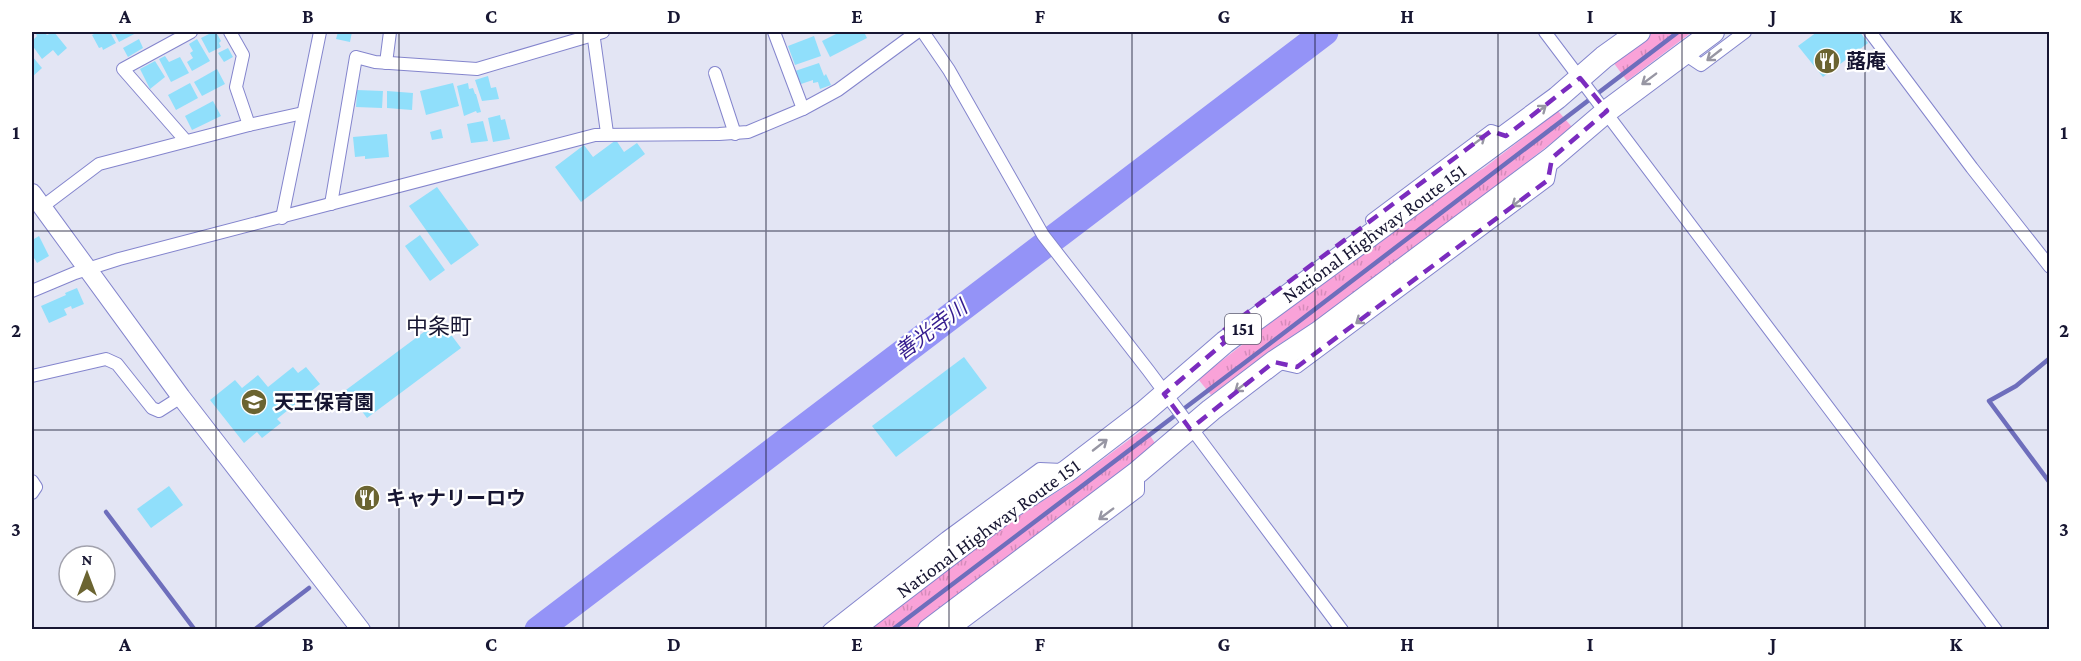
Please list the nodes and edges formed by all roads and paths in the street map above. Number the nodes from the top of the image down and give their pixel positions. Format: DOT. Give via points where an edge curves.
graph roads {
  1 [pos="190,32"];
  2 [pos="230,32"];
  3 [pos="320,32"];
  4 [pos="390,32"];
  5 [pos="774,32"];
  6 [pos="917,32"];
  7 [pos="923,32"];
  8 [pos="1545,32"];
  9 [pos="1636,32"];
  10 [pos="1713,32"];
  11 [pos="1745,32"];
  12 [pos="1870,32"];
  13 [pos="596,33"];
  14 [pos="1683,53"];
  15 [pos="386,63"];
  16 [pos="715,73"];
  17 [pos="1580,78"];
  18 [pos="803,109"];
  19 [pos="1607,111"];
  20 [pos="303,113"];
  21 [pos="249,125"];
  22 [pos="607,133"];
  23 [pos="735,134"];
  24 [pos="186,141"];
  25 [pos="37,200"];
  26 [pos="331,204"];
  27 [pos="282,218"];
  28 [pos="2049,267"];
  29 [pos="88,269"];
  30 [pos="32,291"];
  31 [pos="32,376"];
  32 [pos="1164,394"];
  33 [pos="181,397"];
  34 [pos="1190,429"];
  35 [pos="1067,471"];
  36 [pos="1137,472"];
  37 [pos="32,482"];
  38 [pos="32,493"];
  39 [pos="361,630"];
  40 [pos="829,630"];
  41 [pos="851,630"];
  42 [pos="929,630"];
  43 [pos="953,630"];
  44 [pos="1342,630"];
  45 [pos="1996,630"];
  1 -- 24 [label="street" via="123,69"];
  2 -- 21 [label="street" via="243,55 236,87"];
  3 -- 20 [label="street"];
  4 -- 15 [label="street"];
  5 -- 18 [label="street"];
  6 -- 18 [label="street" via="838,90"];
  7 -- 32 [label="street" via="949,70 1043,235"];
  8 -- 17 [label="street"];
  9 -- 17 [label="highway, National Highway Route 151 / 151"];
  10 -- 14 [label="highway, 151"];
  11 -- 14 [label="street, one-way" via="1701,65"];
  12 -- 28 [label="street"];
  13 -- 15 [label="street" via="477,69"];
  13 -- 22 [label="street"];
  14 -- 19 [label="highway, 151, one-way"];
  15 -- 26 [label="street" via="356,57"];
  16 -- 23 [label="street"];
  17 -- 19 [label="street"];
  32 -- 17 [label="highway, National Highway Route 151 / 151, one-way" via="1225,342"];
  18 -- 23 [label="street" via="761,128"];
  19 -- 34 [label="highway, 151, one-way" via="1552,158 1274,362"];
  19 -- 45 [label="street"];
  20 -- 21 [label="street"];
  20 -- 27 [label="street"];
  21 -- 24 [label="street"];
  22 -- 23 [label="street"];
  22 -- 26 [label="street"];
  24 -- 25 [label="street" via="99,164"];
  25 -- 29 [label="street"];
  26 -- 27 [label="street"];
  27 -- 29 [label="street"];
  29 -- 30 [label="street"];
  29 -- 33 [label="street"];
  31 -- 33 [label="street" via="106,359 117,364 152,408 159,411"];
  32 -- 34 [label="street"];
  35 -- 32 [label="highway, National Highway Route 151 / 151, one-way"];
  33 -- 39 [label="street"];
  34 -- 36 [label="highway, 151"];
  34 -- 44 [label="street"];
  35 -- 40 [label="street" via="1040,470"];
  35 -- 41 [label="highway, National Highway Route 151 / 151" via="1013,506"];
  36 -- 42 [label="highway, 151"];
  36 -- 43 [label="street, one-way" via="1138,490"];
  37 -- 38 [label="street" via="36,487"];
}
